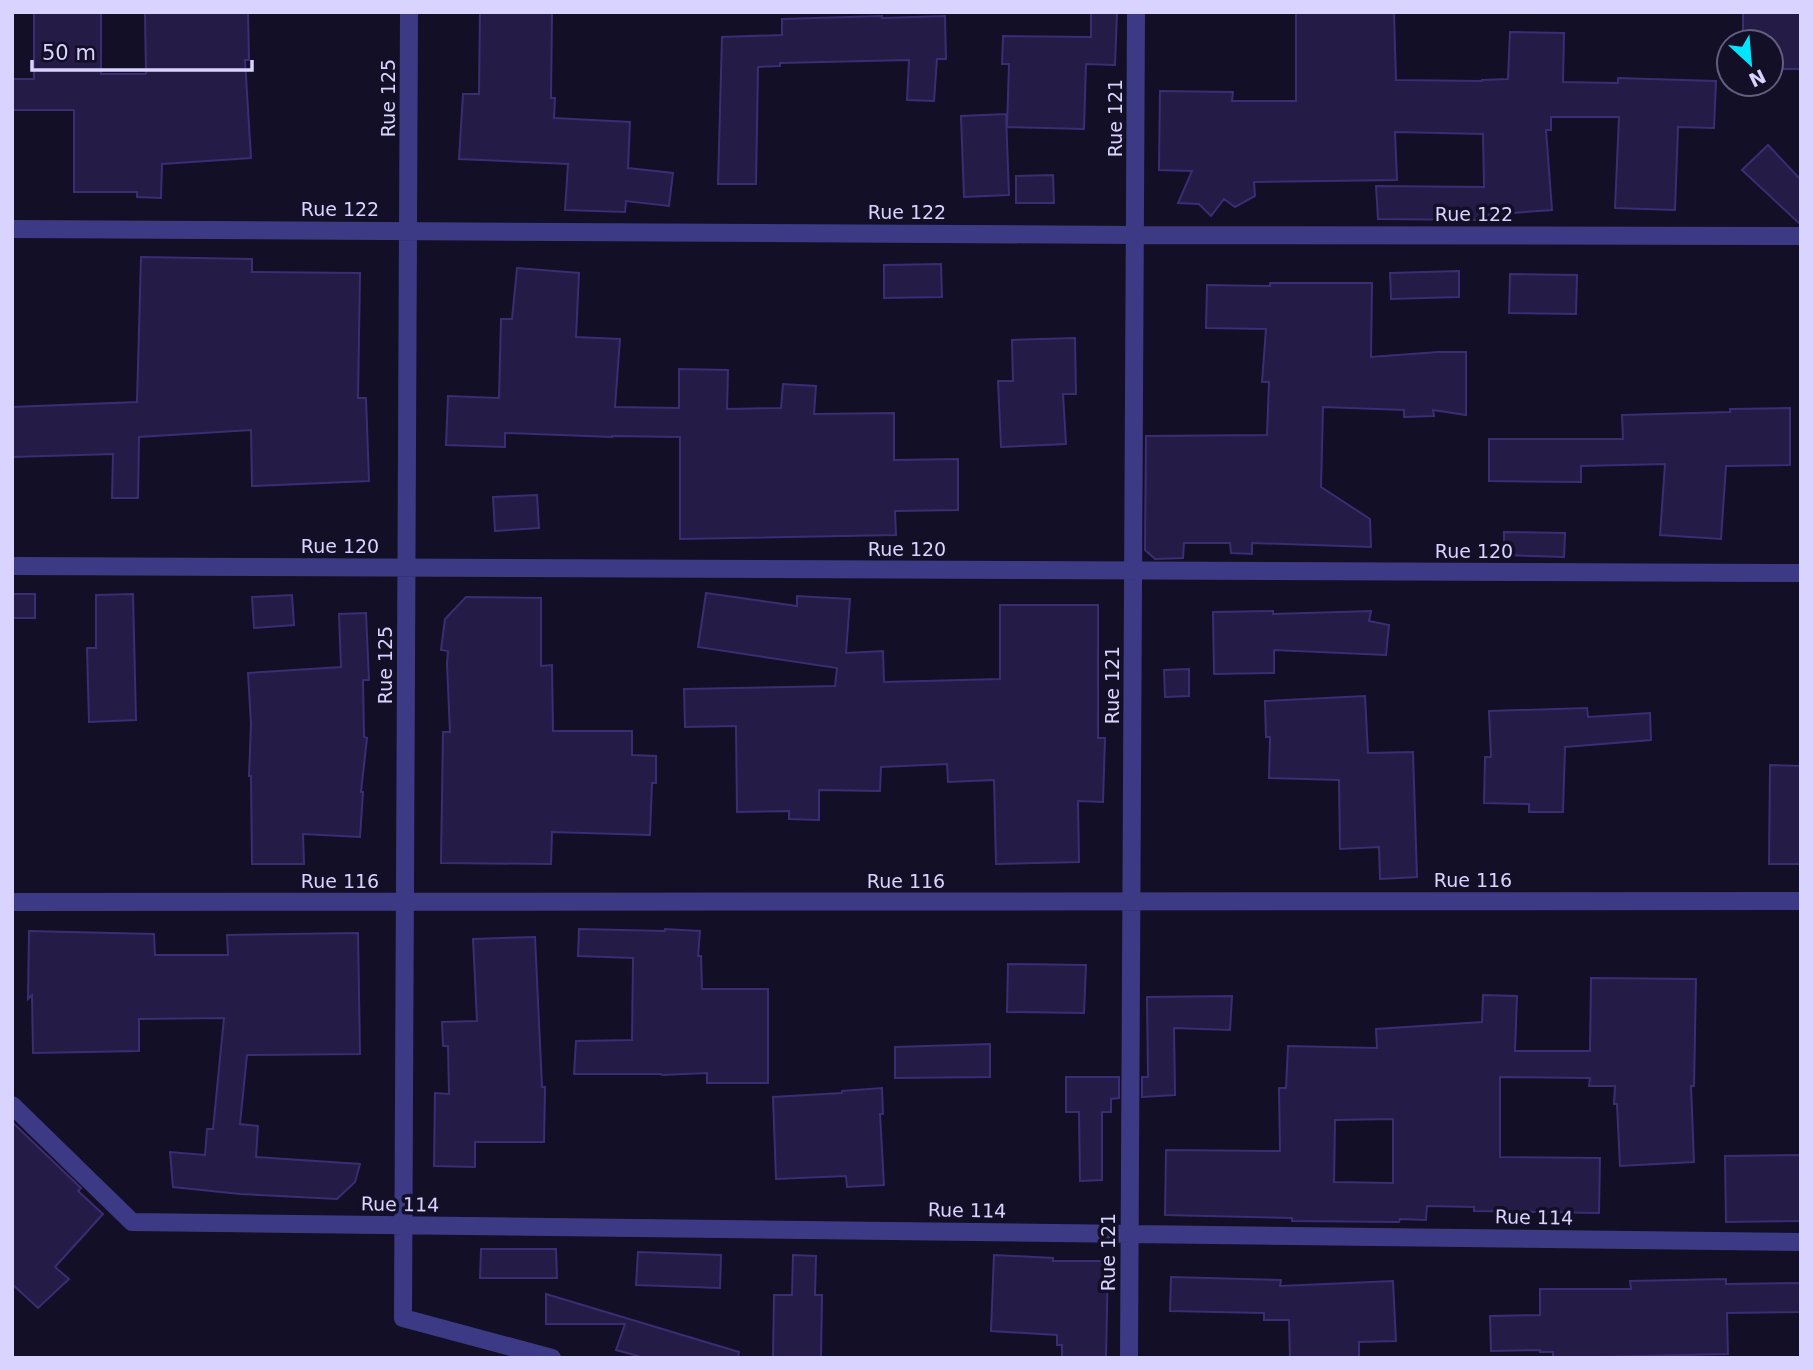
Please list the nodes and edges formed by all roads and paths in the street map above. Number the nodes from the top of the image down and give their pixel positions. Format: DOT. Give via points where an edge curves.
graph roads {
  1 [pos="409,12"];
  2 [pos="1136,12"];
  3 [pos="12,229"];
  4 [pos="408,230"];
  5 [pos="1135,235"];
  6 [pos="1801,236"];
  7 [pos="12,566"];
  8 [pos="407,568"];
  9 [pos="1133,571"];
  10 [pos="1801,573"];
  11 [pos="1132,901"];
  12 [pos="1801,901"];
  13 [pos="12,902"];
  14 [pos="405,902"];
  15 [pos="12,1105"];
  16 [pos="403,1224"];
  17 [pos="1129,1233"];
  18 [pos="1801,1242"];
  19 [pos="552,1358"];
  20 [pos="1129,1358"];
  1 -- 4 [label="street, Rue 125"];
  2 -- 5 [label="street, Rue 121"];
  3 -- 4 [label="street, Rue 122"];
  4 -- 5 [label="street, Rue 122"];
  4 -- 8 [label="street, Rue 125"];
  5 -- 6 [label="street, Rue 122"];
  5 -- 9 [label="street, Rue 121"];
  7 -- 8 [label="street, Rue 120"];
  8 -- 9 [label="street, Rue 120"];
  8 -- 14 [label="street, Rue 125"];
  9 -- 10 [label="street, Rue 120"];
  9 -- 11 [label="street, Rue 121"];
  11 -- 12 [label="street, Rue 116"];
  11 -- 14 [label="street, Rue 116"];
  11 -- 17 [label="street, Rue 121"];
  13 -- 14 [label="street, Rue 116"];
  14 -- 16 [label="street, Rue 125"];
  15 -- 16 [label="street, Rue 114" via="132,1222"];
  16 -- 17 [label="street, Rue 114"];
  16 -- 19 [label="street, Rue 125" via="403,1318"];
  17 -- 18 [label="street, Rue 114"];
  17 -- 20 [label="street, Rue 121"];
}
